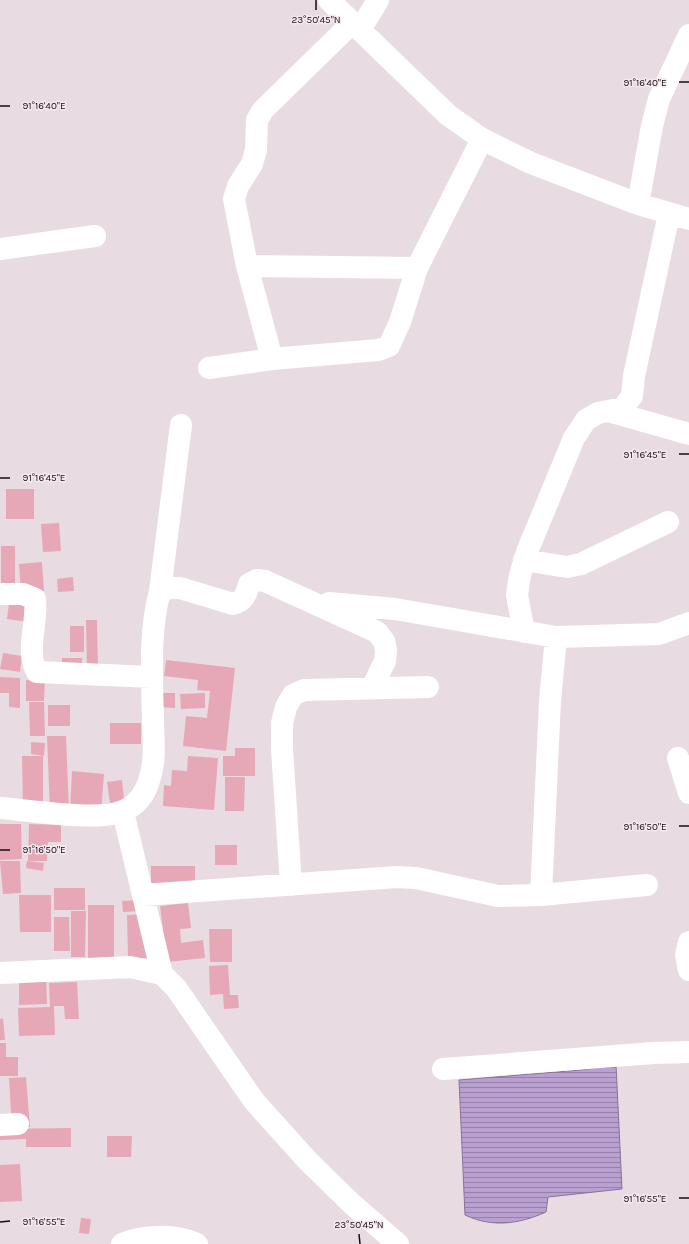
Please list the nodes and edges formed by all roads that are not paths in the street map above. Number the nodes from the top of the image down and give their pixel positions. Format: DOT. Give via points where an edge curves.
graph roads {
  1 [pos="329,0"];
  2 [pos="378,0"];
  3 [pos="356,26"];
  4 [pos="689,35"];
  5 [pos="482,139"];
  6 [pos="638,204"];
  7 [pos="679,216"];
  8 [pos="95,236"];
  9 [pos="0,249"];
  10 [pos="247,266"];
  11 [pos="417,268"];
  12 [pos="272,359"];
  13 [pos="209,368"];
  14 [pos="608,411"];
  15 [pos="181,425"];
  16 [pos="689,434"];
  17 [pos="668,522"];
  18 [pos="524,560"];
  19 [pos="160,590"];
  20 [pos="0,594"];
  21 [pos="314,602"];
  22 [pos="689,623"];
  23 [pos="524,632"];
  24 [pos="556,637"];
  25 [pos="152,677"];
  26 [pos="428,687"];
  27 [pos="372,688"];
  28 [pos="678,758"];
  29 [pos="689,792"];
  30 [pos="0,808"];
  31 [pos="122,812"];
  32 [pos="291,885"];
  33 [pos="647,885"];
  34 [pos="143,895"];
  35 [pos="541,895"];
  36 [pos="689,942"];
  37 [pos="689,970"];
  38 [pos="0,973"];
  39 [pos="162,974"];
  40 [pos="689,1052"];
  41 [pos="443,1069"];
  42 [pos="122,1244"];
  43 [pos="196,1244"];
  44 [pos="398,1244"];
  1 -- 3 [label="street"];
  2 -- 3 [label="street"];
  3 -- 5 [label="street" via="448,115"];
  3 -- 10 [label="street" via="263,110 257,120 256,150 252,164 238,186 234,199"];
  4 -- 6 [label="street" via="659,99"];
  5 -- 6 [label="street" via="531,163"];
  5 -- 11 [label="street"];
  6 -- 7 [label="street"];
  7 -- 14 [label="street" via="634,376 632,396 623,408"];
  8 -- 9 [label="street"];
  10 -- 11 [label="street"];
  10 -- 12 [label="street"];
  11 -- 12 [label="street" via="400,322 389,346 378,350"];
  12 -- 13 [label="street"];
  14 -- 16 [label="street"];
  14 -- 18 [label="street" via="586,420 574,438"];
  15 -- 19 [label="street"];
  17 -- 18 [label="street" via="581,564 567,568"];
  18 -- 23 [label="street" via="517,596"];
  19 -- 21 [label="street" via="180,588 233,604 241,602 246,596 248,584 257,580"];
  19 -- 25 [label="street" via="156,606"];
  20 -- 25 [label="street" via="23,594 35,599 32,654 37,672"];
  21 -- 23 [label="street" via="395,609"];
  21 -- 27 [label="street" via="377,632 384,641 384,661"];
  22 -- 24 [label="street" via="659,634"];
  23 -- 24 [label="street"];
  24 -- 35 [label="street" via="550,701"];
  25 -- 31 [label="street" via="153,752 150,777 140,801"];
  26 -- 27 [label="street"];
  27 -- 32 [label="street" via="304,690 293,695 286,707 282,723 282,749"];
  28 -- 29 [label="street"];
  30 -- 31 [label="street" via="100,816"];
  31 -- 34 [label="street"];
  32 -- 34 [label="street"];
  32 -- 35 [label="street" via="397,877 416,878 498,896"];
  33 -- 35 [label="street"];
  34 -- 39 [label="street"];
  36 -- 37 [label="street" via="686,955"];
  38 -- 39 [label="street" via="130,967"];
  39 -- 44 [label="street" via="176,988 254,1101 308,1161"];
  40 -- 41 [label="street"];
  42 -- 43 [label="street" via="136,1238 183,1238"];
}
